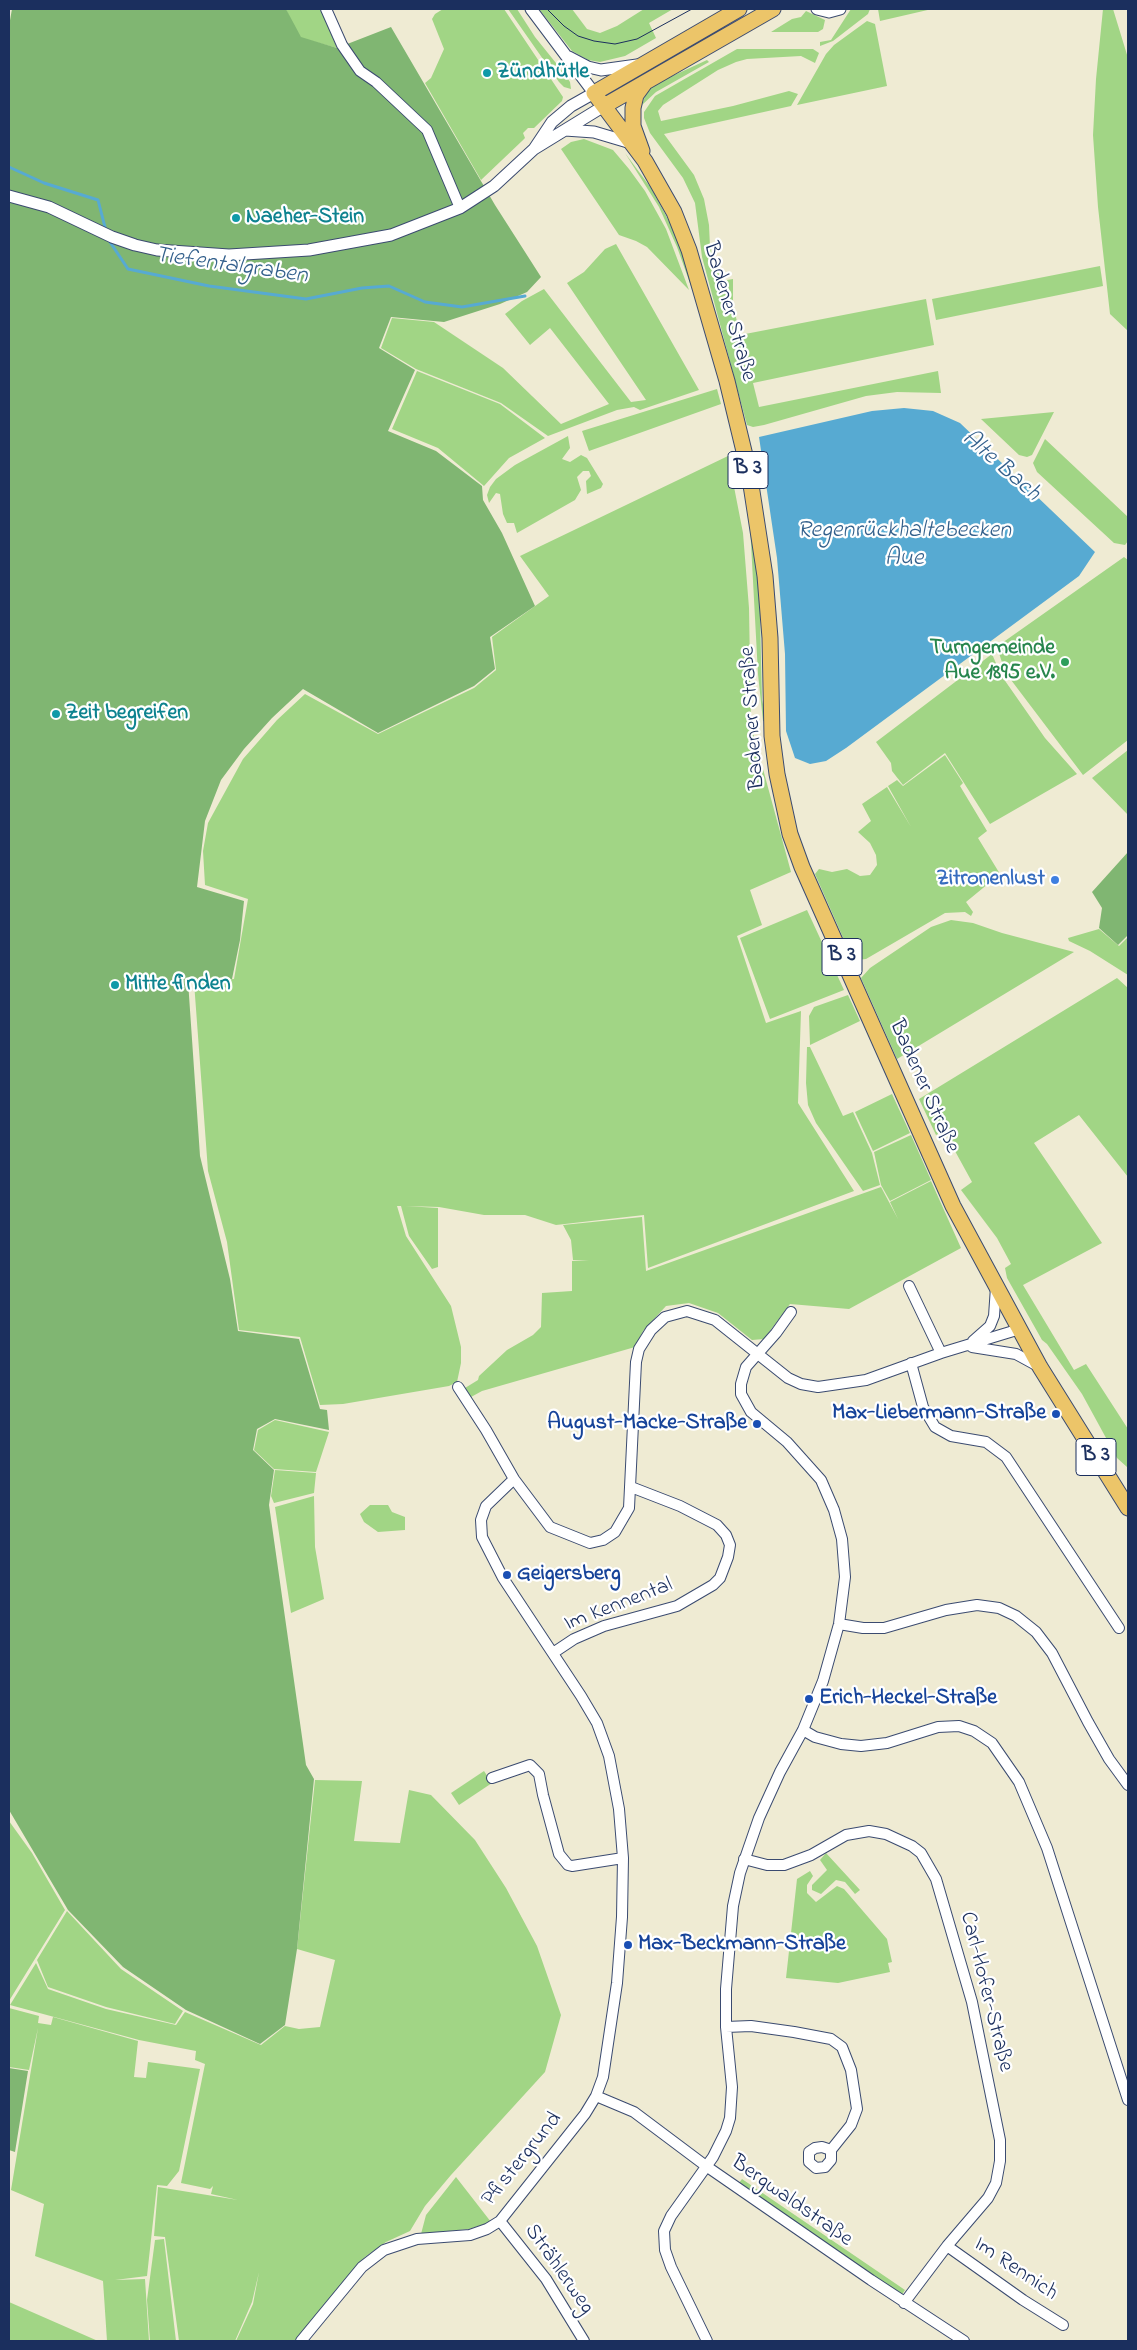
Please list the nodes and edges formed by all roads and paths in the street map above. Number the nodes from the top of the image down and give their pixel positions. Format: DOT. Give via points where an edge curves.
graph roads {
  1 [pos="326,9"];
  2 [pos="531,9"];
  3 [pos="739,9"];
  4 [pos="773,9"];
  5 [pos="817,9"];
  6 [pos="840,9"];
  7 [pos="565,55"];
  8 [pos="644,64"];
  9 [pos="644,84"];
  10 [pos="594,93"];
  11 [pos="604,106"];
  12 [pos="565,130"];
  13 [pos="631,144"];
  14 [pos="534,149"];
  15 [pos="645,162"];
  16 [pos="9,196"];
  17 [pos="460,208"];
  18 [pos="908,1286"];
  19 [pos="996,1287"];
  20 [pos="791,1312"];
  21 [pos="1020,1329"];
  22 [pos="966,1346"];
  23 [pos="941,1353"];
  24 [pos="758,1355"];
  25 [pos="911,1363"];
  26 [pos="1040,1367"];
  27 [pos="458,1387"];
  28 [pos="514,1479"];
  29 [pos="631,1487"];
  30 [pos="1128,1508"];
  31 [pos="839,1624"];
  32 [pos="1119,1628"];
  33 [pos="553,1653"];
  34 [pos="803,1730"];
  35 [pos="492,1778"];
  36 [pos="1128,1785"];
  37 [pos="623,1858"];
  38 [pos="744,1859"];
  39 [pos="726,2027"];
  40 [pos="596,2096"];
  41 [pos="1128,2100"];
  42 [pos="831,2150"];
  43 [pos="706,2166"];
  44 [pos="500,2221"];
  45 [pos="947,2246"];
  46 [pos="904,2303"];
  47 [pos="1063,2325"];
  48 [pos="301,2341"];
  49 [pos="584,2341"];
  50 [pos="707,2341"];
  51 [pos="964,2341"];
  1 -- 17 [label="street" via="342,45 360,71 427,130"];
  2 -- 7 [label="street"];
  3 -- 8 [label="main road"];
  4 -- 9 [label="main road"];
  5 -- 6 [label="street" via="829,12"];
  7 -- 8 [label="street" via="601,70"];
  7 -- 10 [label="street"];
  8 -- 10 [label="main road"];
  9 -- 11 [label="main road"];
  9 -- 15 [label="main road, Badener Straße" via="634,101 633,126"];
  10 -- 11 [label="main road, Badener Straße / B 3"];
  10 -- 14 [label="street" via="552,122"];
  11 -- 12 [label="street"];
  11 -- 13 [label="main road, Badener Straße / B 3"];
  12 -- 13 [label="street" via="594,132"];
  12 -- 14 [label="street"];
  13 -- 15 [label="main road, Badener Straße / B 3"];
  14 -- 17 [label="street" via="494,186"];
  15 -- 19 [label="main road, Badener Straße / B 3" via="666,195 681,228 741,433 765,576 772,736 790,834 906,1103 953,1206"];
  16 -- 17 [label="street" via="50,207 135,245 193,254 273,254 309,250 391,235"];
  18 -- 23 [label="street"];
  19 -- 21 [label="main road, Badener Straße / B 3"];
  19 -- 22 [label="street" via="990,1326"];
  20 -- 24 [label="street"];
  21 -- 22 [label="street"];
  21 -- 26 [label="main road, Badener Straße / B 3"];
  22 -- 23 [label="street"];
  22 -- 26 [label="street" via="1016,1354"];
  23 -- 25 [label="street"];
  24 -- 25 [label="street" via="788,1378 818,1387 866,1380"];
  24 -- 29 [label="street" via="715,1320 695,1312 666,1317 651,1330 639,1349 636,1362"];
  24 -- 31 [label="street" via="742,1375 741,1394 745,1404 818,1476 838,1523 845,1559"];
  25 -- 32 [label="street" via="923,1407 935,1427 951,1436 986,1442 1006,1457"];
  26 -- 30 [label="main road, Badener Straße / B 3"];
  27 -- 28 [label="street"];
  28 -- 29 [label="street" via="550,1527 590,1542 604,1540 615,1532 629,1508"];
  28 -- 33 [label="street" via="486,1506 481,1520 482,1537 503,1578"];
  29 -- 33 [label="street, Im Kennental" via="717,1525 730,1545 720,1578 677,1606 604,1626"];
  31 -- 34 [label="street" via="824,1681"];
  31 -- 36 [label="street" via="884,1628 946,1610 977,1605 999,1608 1016,1616 1036,1632 1052,1653 1092,1729"];
  33 -- 37 [label="street" via="597,1723 609,1756 619,1810"];
  34 -- 38 [label="street" via="771,1789"];
  34 -- 41 [label="street" via="815,1737 861,1746 887,1743 938,1727 959,1726 992,1743 1019,1782 1047,1848"];
  35 -- 37 [label="street" via="530,1765 540,1774 559,1854 568,1865"];
  37 -- 40 [label="street" via="617,1983 603,2077"];
  38 -- 39 [label="street" via="728,1940"];
  38 -- 45 [label="street, Carl-Hofer-Straße" via="767,1865 784,1865 811,1855 846,1835 868,1831 886,1834 912,1846 933,1872 972,2002 1000,2140 996,2183 979,2210"];
  39 -- 42 [label="street" via="751,2026 807,2034 831,2039 842,2047 851,2070 857,2109 840,2142"];
  39 -- 43 [label="street" via="732,2108 726,2132"];
  40 -- 43 [label="street, Bergwaldstraße" via="634,2112"];
  40 -- 44 [label="street, Pfistergrund"];
  43 -- 46 [label="street, Bergwaldstraße"];
  43 -- 50 [label="street" via="671,2216 664,2231 664,2241 671,2267"];
  44 -- 48 [label="street, Pfistergrund" via="470,2235 417,2239 384,2250 362,2267"];
  44 -- 49 [label="street, Strählerweg" via="546,2279"];
  45 -- 46 [label="street, Carl-Hofer-Straße"];
  45 -- 47 [label="street, Im Rennich"];
  46 -- 51 [label="street, Bergwaldstraße"];
}
